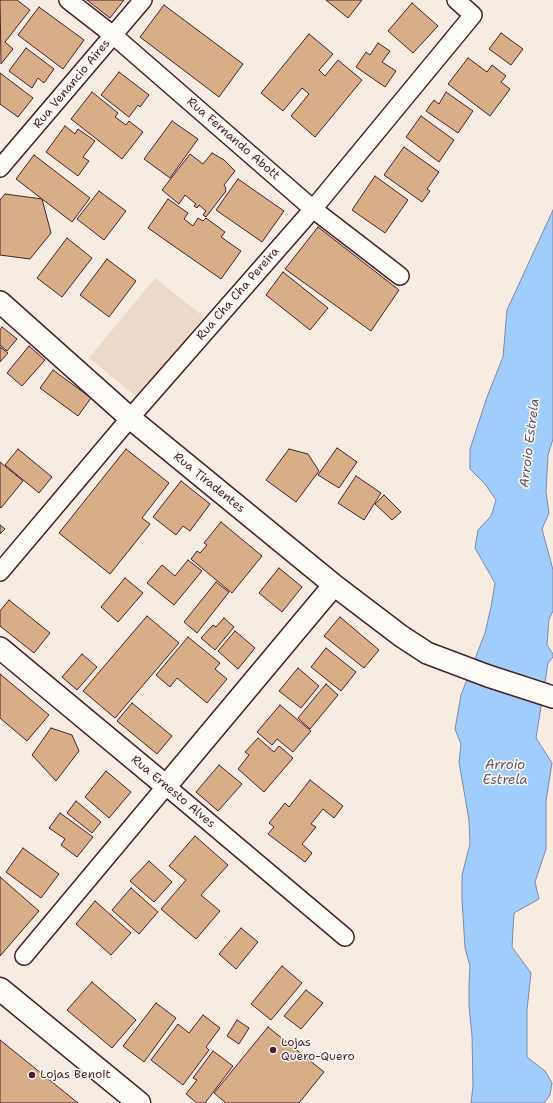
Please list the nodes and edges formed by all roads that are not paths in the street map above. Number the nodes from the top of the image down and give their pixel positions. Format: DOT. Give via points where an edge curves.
graph roads {
  1 [pos="68,0"];
  2 [pos="143,0"];
  3 [pos="456,0"];
  4 [pos="113,35"];
  5 [pos="0,168"];
  6 [pos="313,209"];
  7 [pos="400,276"];
  8 [pos="0,302"];
  9 [pos="130,418"];
  10 [pos="0,572"];
  11 [pos="334,585"];
  12 [pos="0,648"];
  13 [pos="553,697"];
  14 [pos="166,786"];
  15 [pos="345,937"];
  16 [pos="24,956"];
  17 [pos="0,989"];
  18 [pos="139,1103"];
  1 -- 4 [label="street, Rua Fernando Abott"];
  2 -- 4 [label="street, Rua Venancio Aires"];
  3 -- 6 [label="street, Rua Cha Cha Pereira" via="473,15"];
  4 -- 5 [label="street, Rua Venancio Aires"];
  4 -- 6 [label="street, Rua Fernando Abott"];
  6 -- 7 [label="street, Rua Fernando Abott"];
  6 -- 9 [label="street, Rua Cha Cha Pereira"];
  8 -- 9 [label="street, Rua Tiradentes"];
  9 -- 10 [label="street, Rua Cha Cha Pereira"];
  9 -- 11 [label="street, Rua Tiradentes"];
  11 -- 13 [label="street, Rua Tiradentes" via="427,653"];
  11 -- 14 [label="street"];
  12 -- 14 [label="street, Rua Ernesto Alves"];
  14 -- 15 [label="street, Rua Ernesto Alves"];
  14 -- 16 [label="street"];
  17 -- 18 [label="main road"];
}
